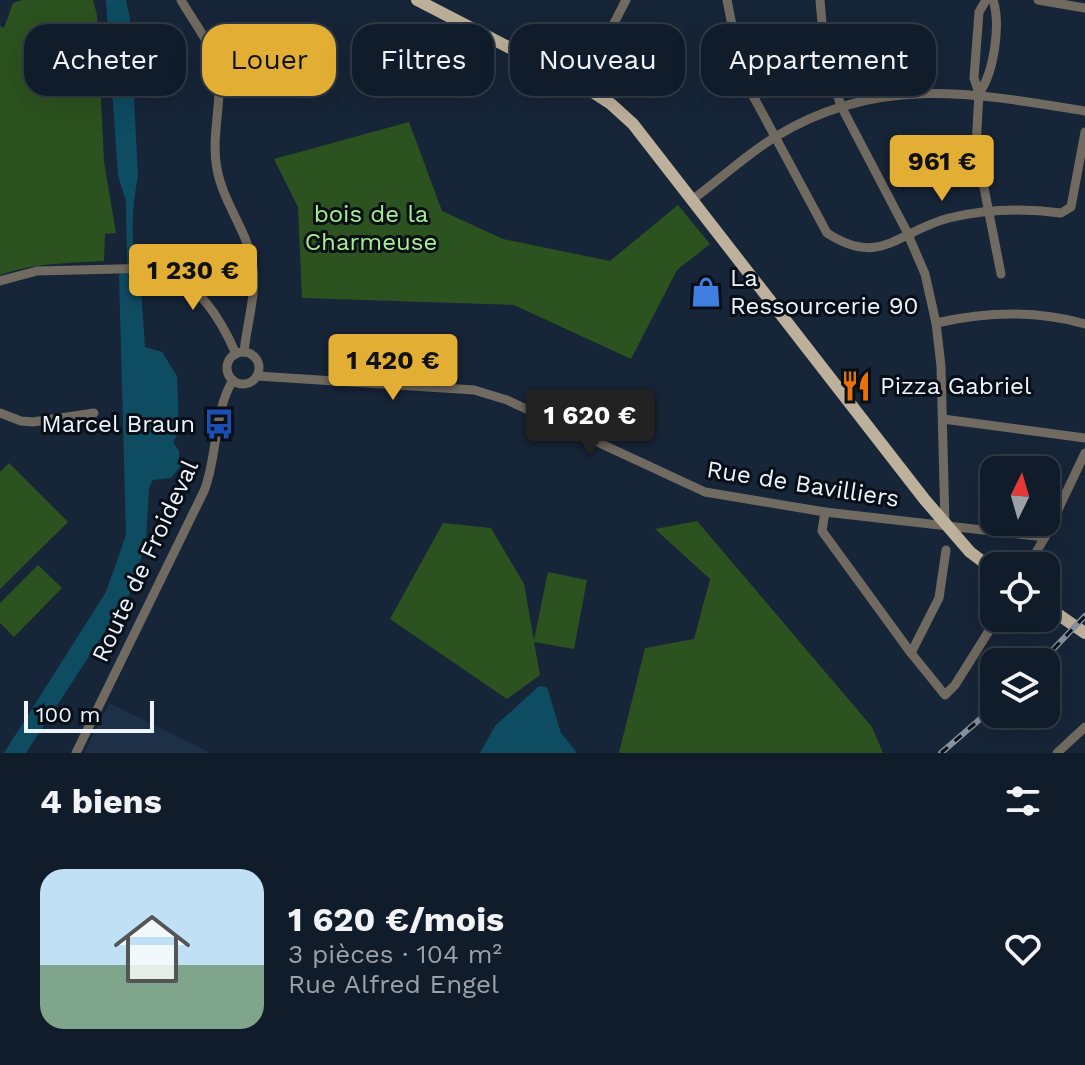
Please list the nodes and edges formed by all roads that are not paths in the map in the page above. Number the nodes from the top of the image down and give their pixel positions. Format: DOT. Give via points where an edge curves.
graph roads {
  1 [pos="181,0"];
  2 [pos="417,0"];
  3 [pos="626,0"];
  4 [pos="727,0"];
  5 [pos="820,0"];
  6 [pos="986,0"];
  7 [pos="993,0"];
  8 [pos="1038,0"];
  9 [pos="1085,8"];
  10 [pos="614,24"];
  11 [pos="510,48"];
  12 [pos="979,93"];
  13 [pos="599,96"];
  14 [pos="841,106"];
  15 [pos="1085,111"];
  16 [pos="1085,132"];
  17 [pos="773,138"];
  18 [pos="692,200"];
  19 [pos="987,212"];
  20 [pos="908,235"];
  21 [pos="1001,274"];
  22 [pos="0,281"];
  23 [pos="936,323"];
  24 [pos="1085,324"];
  25 [pos="240,353"];
  26 [pos="257,376"];
  27 [pos="233,380"];
  28 [pos="0,413"];
  29 [pos="94,413"];
  30 [pos="943,419"];
  31 [pos="1085,438"];
  32 [pos="1085,453"];
  33 [pos="825,512"];
  34 [pos="945,525"];
  35 [pos="1045,537"];
  36 [pos="946,550"];
  37 [pos="1036,552"];
  38 [pos="980,560"];
  39 [pos="1060,616"];
  40 [pos="988,632"];
  41 [pos="1085,633"];
  42 [pos="911,653"];
  43 [pos="1085,727"];
  44 [pos="76,753"];
  45 [pos="1057,753"];
  1 -- 25 [label="street" via="215,60 217,172 252,257 255,278"];
  2 -- 11 [label="main road"];
  3 -- 10 [label="street"];
  4 -- 17 [label="street" via="751,92"];
  5 -- 14 [label="street" via="825,57"];
  6 -- 12 [label="street" via="979,12 974,78"];
  7 -- 12 [label="street" via="998,14 989,80"];
  8 -- 9 [label="street"];
  12 -- 14 [label="street" via="897,95"];
  12 -- 15 [label="street"];
  12 -- 19 [label="street" via="976,147"];
  13 -- 18 [label="main road" via="633,124"];
  14 -- 17 [label="street"];
  14 -- 20 [label="street"];
  16 -- 19 [label="street" via="1071,207 1061,213"];
  17 -- 18 [label="street"];
  17 -- 20 [label="street" via="827,233 862,249 886,246"];
  18 -- 34 [label="main road"];
  19 -- 20 [label="street" via="948,218"];
  19 -- 21 [label="street"];
  20 -- 23 [label="street" via="925,274"];
  22 -- 25 [label="street" via="37,271 157,268 176,275 204,299"];
  23 -- 24 [label="street" via="1008,314"];
  23 -- 30 [label="street"];
  25 -- 26 [label="street" via="257,361"];
  25 -- 27 [label="street" via="227,366"];
  26 -- 27 [label="street" via="243,384"];
  26 -- 33 [label="street, Rue de Bavilliers" via="474,390 718,495"];
  27 -- 44 [label="street, Route de Froideval" via="223,401 204,491"];
  28 -- 29 [label="street" via="33,422"];
  30 -- 31 [label="street"];
  30 -- 34 [label="street"];
  32 -- 35 [label="street"];
  33 -- 34 [label="street, Rue de Bavilliers"];
  33 -- 42 [label="street" via="822,531"];
  34 -- 35 [label="street, Rue de Bavilliers"];
  34 -- 38 [label="main road"];
  35 -- 37 [label="street"];
  36 -- 42 [label="street" via="939,598"];
  39 -- 41 [label="main road"];
  40 -- 42 [label="street" via="945,695"];
  43 -- 45 [label="street"];
}
